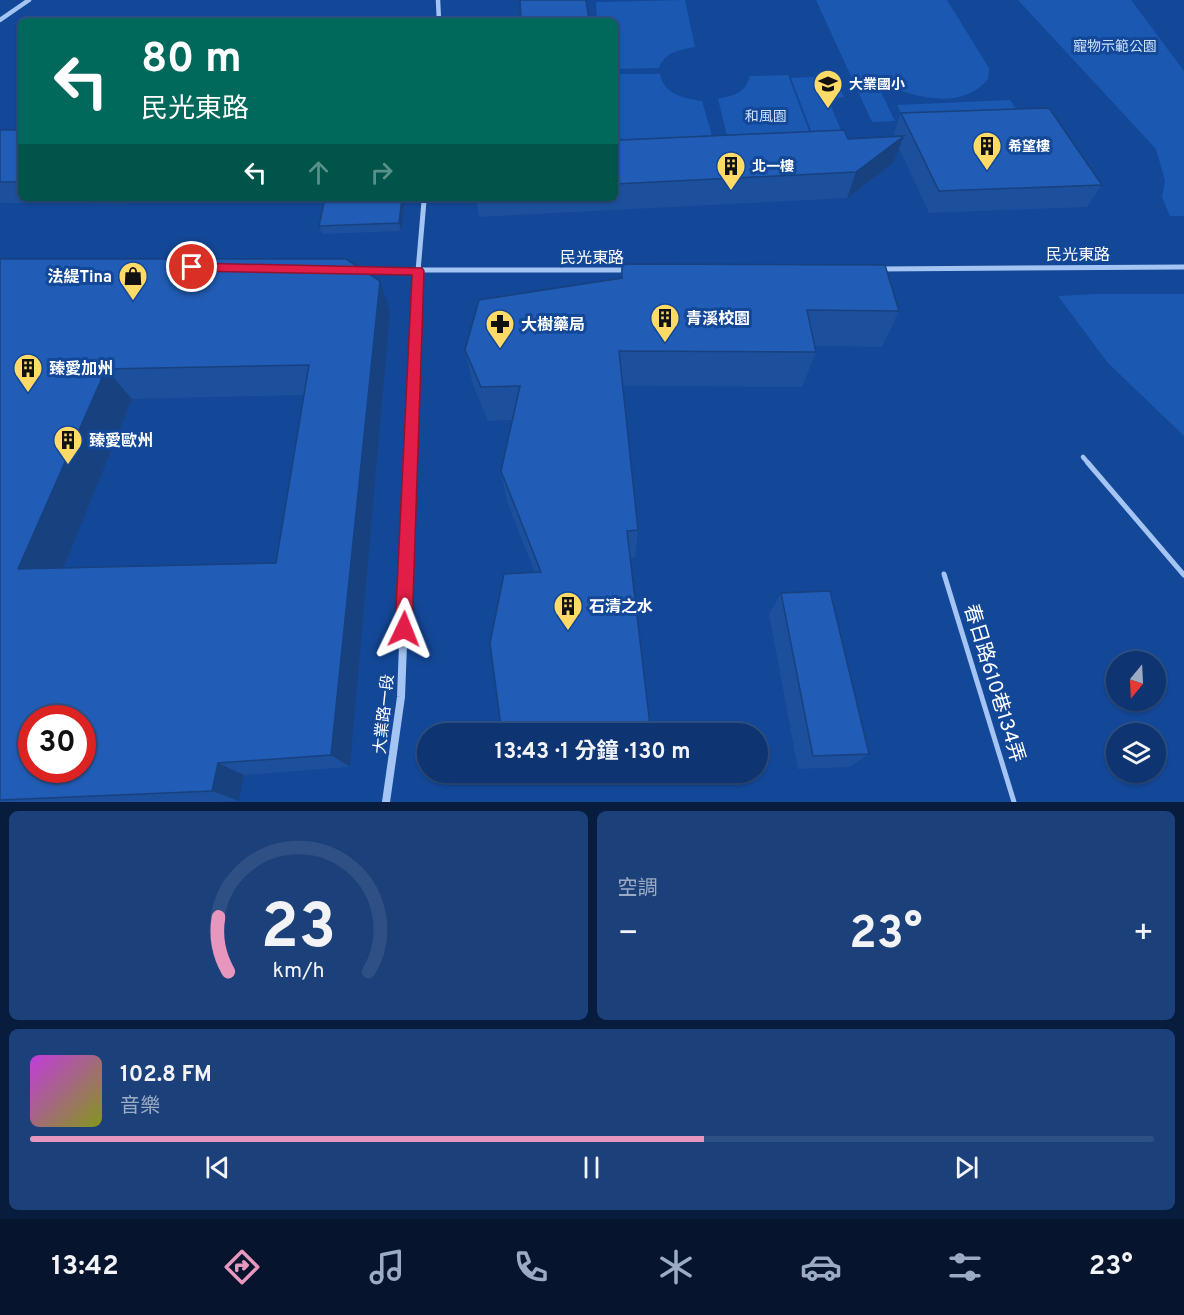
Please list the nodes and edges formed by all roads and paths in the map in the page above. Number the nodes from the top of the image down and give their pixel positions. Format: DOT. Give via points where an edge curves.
graph roads {
  1 [pos="29,0"];
  2 [pos="438,0"];
  3 [pos="439,18"];
  4 [pos="0,20"];
  5 [pos="424,201"];
  6 [pos="1184,267"];
  7 [pos="874,269"];
  8 [pos="345,270"];
  9 [pos="637,270"];
  10 [pos="418,271"];
  11 [pos="1083,457"];
  12 [pos="944,574"];
  13 [pos="1184,575"];
  14 [pos="386,802"];
  15 [pos="1014,802"];
  1 -- 4 [label="street"];
  2 -- 3 [label="street"];
  5 -- 10 [label="street, 大業路一段"];
  6 -- 7 [label="street, 民光東路"];
  8 -- 10 [label="street, 民光東路"];
  9 -- 10 [label="street, 民光東路"];
  10 -- 14 [label="street, 大業路一段" via="401,697"];
  11 -- 13 [label="lane"];
  12 -- 15 [label="lane, 春日路610巷134弄"];
}
